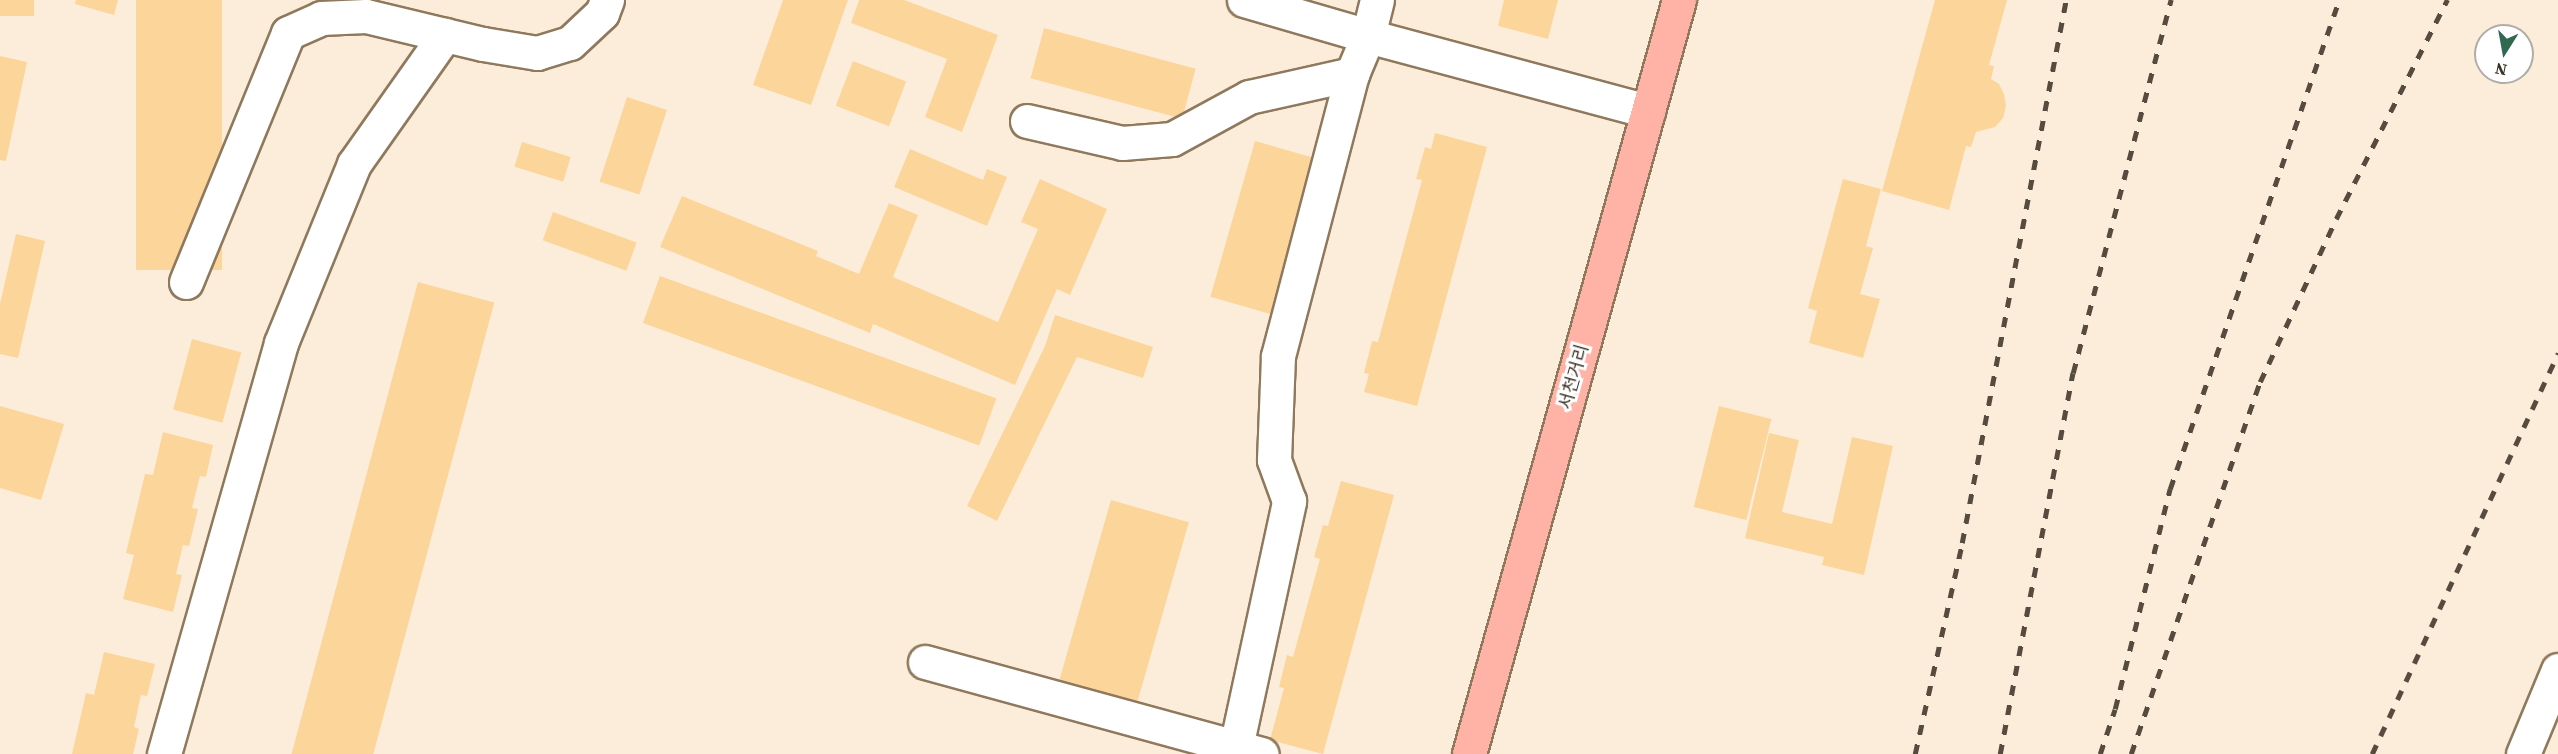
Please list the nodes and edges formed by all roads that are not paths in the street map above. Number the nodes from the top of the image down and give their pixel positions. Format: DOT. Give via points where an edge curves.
graph roads {
  1 [pos="607,0"];
  2 [pos="1244,0"];
  3 [pos="1377,0"];
  4 [pos="1679,0"];
  5 [pos="445,35"];
  6 [pos="1368,36"];
  7 [pos="1352,74"];
  8 [pos="1648,111"];
  9 [pos="1028,121"];
  10 [pos="186,282"];
  11 [pos="925,662"];
  12 [pos="2558,670"];
  13 [pos="1249,750"];
  14 [pos="164,754"];
  15 [pos="1468,754"];
  16 [pos="2523,754"];
  1 -- 5 [label="street" via="602,13 570,43 537,53"];
  2 -- 6 [label="street"];
  3 -- 6 [label="street"];
  4 -- 8 [label="main road, 서천거리"];
  5 -- 10 [label="street" via="366,16 321,18 288,33"];
  5 -- 14 [label="street" via="354,164 280,344"];
  6 -- 7 [label="street"];
  6 -- 8 [label="street"];
  7 -- 9 [label="street" via="1249,96 1172,139 1122,142"];
  7 -- 13 [label="street" via="1278,356 1274,460 1289,501"];
  8 -- 15 [label="main road, 서천거리"];
  11 -- 13 [label="street"];
  12 -- 16 [label="street"];
}
